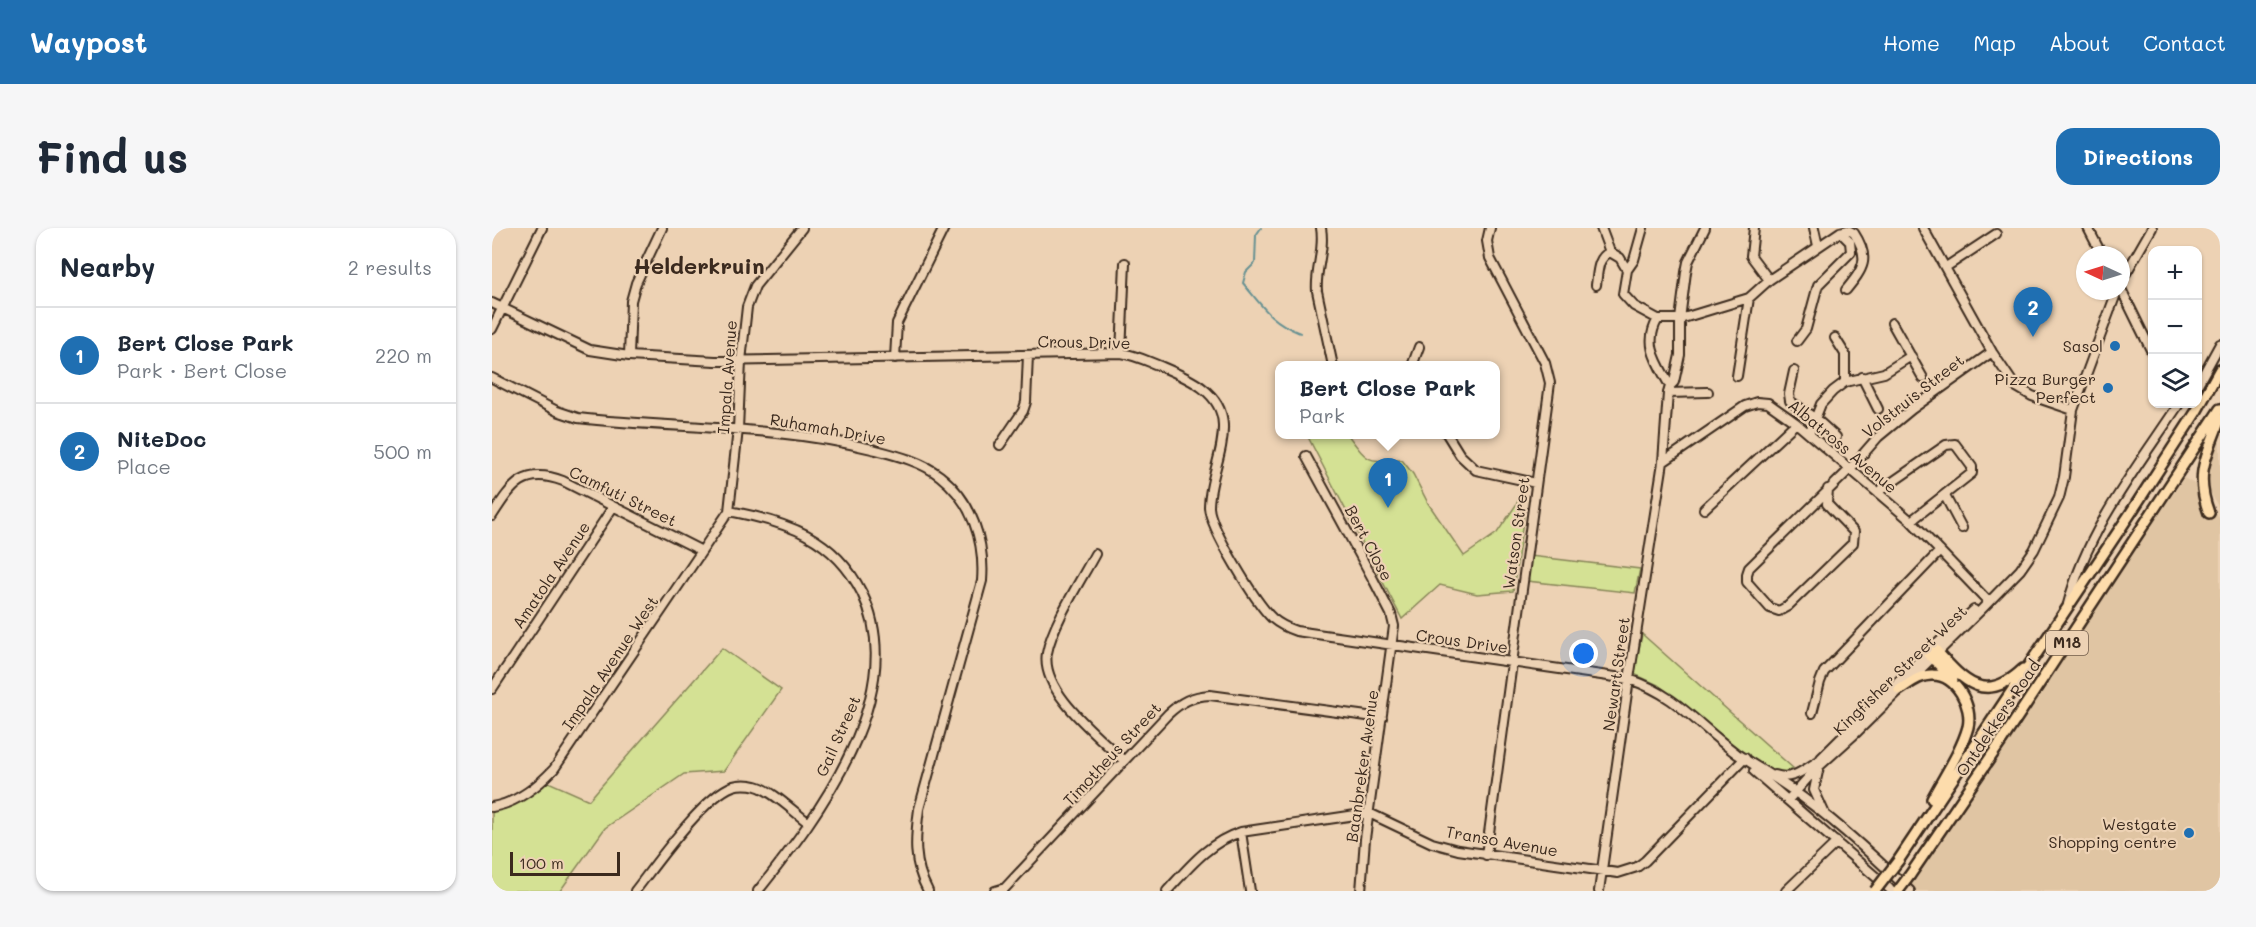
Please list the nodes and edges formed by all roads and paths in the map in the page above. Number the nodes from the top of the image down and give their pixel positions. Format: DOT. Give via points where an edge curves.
graph roads {
  1 [pos="542,228"];
  2 [pos="662,228"];
  3 [pos="802,228"];
  4 [pos="944,228"];
  5 [pos="1321,228"];
  6 [pos="1490,228"];
  7 [pos="1601,228"];
  8 [pos="1643,228"];
  9 [pos="1705,228"];
  10 [pos="1754,228"];
  11 [pos="1814,228"];
  12 [pos="1923,228"];
  13 [pos="2088,228"];
  14 [pos="2152,228"];
  15 [pos="1840,232"];
  16 [pos="1996,234"];
  17 [pos="1818,246"];
  18 [pos="2097,246"];
  19 [pos="1610,252"];
  20 [pos="1125,263"];
  21 [pos="2130,266"];
  22 [pos="1946,267"];
  23 [pos="1627,270"];
  24 [pos="1769,280"];
  25 [pos="1596,285"];
  26 [pos="1845,290"];
  27 [pos="1749,298"];
  28 [pos="2115,300"];
  29 [pos="2124,300"];
  30 [pos="492,303"];
  31 [pos="502,308"];
  32 [pos="1680,319"];
  33 [pos="1658,320"];
  34 [pos="1892,323"];
  35 [pos="492,328"];
  36 [pos="1835,338"];
  37 [pos="1797,341"];
  38 [pos="2148,344"];
  39 [pos="2220,344"];
  40 [pos="1419,347"];
  41 [pos="1992,352"];
  42 [pos="1121,353"];
  43 [pos="1028,355"];
  44 [pos="629,356"];
  45 [pos="1911,356"];
  46 [pos="895,358"];
  47 [pos="741,361"];
  48 [pos="1331,361"];
  49 [pos="1414,361"];
  50 [pos="2220,369"];
  51 [pos="1794,371"];
  52 [pos="1737,376"];
  53 [pos="1862,377"];
  54 [pos="2202,377"];
  55 [pos="492,378"];
  56 [pos="1923,378"];
  57 [pos="1845,382"];
  58 [pos="1669,389"];
  59 [pos="1708,392"];
  60 [pos="2176,408"];
  61 [pos="1878,409"];
  62 [pos="2220,409"];
  63 [pos="2073,410"];
  64 [pos="1816,419"];
  65 [pos="2220,419"];
  66 [pos="1796,423"];
  67 [pos="738,429"];
  68 [pos="1809,434"];
  69 [pos="1836,437"];
  70 [pos="1450,439"];
  71 [pos="1000,445"];
  72 [pos="1306,456"];
  73 [pos="1663,462"];
  74 [pos="1850,469"];
  75 [pos="1536,483"];
  76 [pos="1828,489"];
  77 [pos="1878,492"];
  78 [pos="1945,496"];
  79 [pos="613,507"];
  80 [pos="1704,509"];
  81 [pos="729,511"];
  82 [pos="2208,513"];
  83 [pos="492,516"];
  84 [pos="1911,521"];
  85 [pos="1962,528"];
  86 [pos="702,551"];
  87 [pos="1940,551"];
  88 [pos="1095,554"];
  89 [pos="1996,592"];
  90 [pos="1986,599"];
  91 [pos="2066,611"];
  92 [pos="1391,645"];
  93 [pos="1932,653"];
  94 [pos="1511,661"];
  95 [pos="2031,661"];
  96 [pos="1629,679"];
  97 [pos="492,689"];
  98 [pos="1899,690"];
  99 [pos="1812,713"];
  100 [pos="1382,718"];
  101 [pos="1969,718"];
  102 [pos="1742,758"];
  103 [pos="1124,761"];
  104 [pos="1819,764"];
  105 [pos="1757,768"];
  106 [pos="1793,790"];
  107 [pos="1786,798"];
  108 [pos="492,807"];
  109 [pos="1369,813"];
  110 [pos="1830,819"];
  111 [pos="809,823"];
  112 [pos="1241,832"];
  113 [pos="1914,836"];
  114 [pos="1837,842"];
  115 [pos="1486,855"];
  116 [pos="1602,871"];
  117 [pos="1005,890"];
  118 [pos="635,891"];
  119 [pos="758,891"];
  120 [pos="927,891"];
  121 [pos="995,891"];
  122 [pos="1167,891"];
  123 [pos="1250,891"];
  124 [pos="1361,891"];
  125 [pos="1599,891"];
  126 [pos="1786,891"];
  127 [pos="1875,891"];
  128 [pos="1892,891"];
  129 [pos="1898,891"];
  130 [pos="1910,891"];
  1 -- 31 [label="street"];
  2 -- 44 [label="street" via="631,301"];
  3 -- 47 [label="street, Impala Avenue" via="749,298"];
  4 -- 46 [label="street" via="897,323"];
  5 -- 48 [label="street" via="1316,284"];
  6 -- 75 [label="street, Watson Street" via="1490,258 1548,373 1549,397"];
  7 -- 19 [label="street"];
  8 -- 23 [label="street"];
  9 -- 32 [label="street, Newart Street" via="1688,262"];
  10 -- 24 [label="street" via="1751,256"];
  11 -- 17 [label="street"];
  12 -- 22 [label="street"];
  13 -- 18 [label="street"];
  14 -- 21 [label="street"];
  15 -- 17 [label="street"];
  15 -- 26 [label="street" via="1854,232 1864,260 1861,272"];
  15 -- 37 [label="street" via="1850,242 1851,252 1818,285 1806,328"];
  16 -- 22 [label="street"];
  17 -- 24 [label="street"];
  19 -- 23 [label="street" via="1620,258"];
  19 -- 25 [label="street" via="1601,258"];
  20 -- 42 [label="street"];
  22 -- 41 [label="street"];
  23 -- 33 [label="street" via="1623,290 1626,298"];
  24 -- 27 [label="street"];
  27 -- 32 [label="street"];
  27 -- 52 [label="street"];
  28 -- 63 [label="street, Kingfisher Street West"];
  29 -- 38 [label="street"];
  30 -- 31 [label="street, Crous Drive"];
  31 -- 35 [label="street"];
  31 -- 44 [label="street, Crous Drive" via="590,350"];
  32 -- 33 [label="street"];
  32 -- 58 [label="street, Newart Street" via="1677,371"];
  33 -- 58 [label="street" via="1651,340"];
  34 -- 45 [label="street"];
  36 -- 57 [label="street" via="1845,354"];
  39 -- 54 [label="street"];
  40 -- 49 [label="street"];
  41 -- 63 [label="street" via="2019,389"];
  41 -- 74 [label="street, Volstruis Street" via="1878,437"];
  42 -- 43 [label="street, Crous Drive"];
  42 -- 92 [label="street, Crous Drive" via="1194,382 1217,405 1222,417 1222,437 1210,513 1239,571 1267,613 1296,631"];
  43 -- 46 [label="street, Crous Drive"];
  43 -- 71 [label="street" via="1026,402"];
  44 -- 47 [label="street, Crous Drive"];
  45 -- 53 [label="street" via="1884,373"];
  45 -- 56 [label="street"];
  46 -- 47 [label="street, Crous Drive"];
  47 -- 67 [label="street, Impala Avenue"];
  50 -- 91 [label="main road, Ontdekkers Road / M18"];
  51 -- 64 [label="street" via="1790,402"];
  53 -- 57 [label="street"];
  53 -- 61 [label="street"];
  55 -- 67 [label="street, Ruhamah Drive" via="578,418"];
  57 -- 64 [label="street" via="1824,399"];
  58 -- 59 [label="street"];
  58 -- 73 [label="street, Newart Street"];
  60 -- 91 [label="street, Ontdekkers Road" via="2104,519 2078,573"];
  62 -- 129 [label="main road, Ontdekkers Road / M18, bridge"];
  63 -- 89 [label="street, Kingfisher Street West" via="2059,498 2027,561"];
  64 -- 68 [label="street"];
  64 -- 69 [label="street"];
  65 -- 82 [label="main road" via="2201,476"];
  66 -- 68 [label="street, Albatross Avenue"];
  66 -- 73 [label="street, Albatross Avenue" via="1768,403 1753,403"];
  66 -- 80 [label="street"];
  67 -- 81 [label="street, Impala Avenue"];
  67 -- 120 [label="street, Ruhamah Drive" via="851,444 922,465 940,476 964,502 977,530 984,560 982,581 917,818 916,858"];
  68 -- 74 [label="street, Albatross Avenue"];
  70 -- 75 [label="street" via="1476,471"];
  72 -- 92 [label="street, Bert Close" via="1391,614"];
  73 -- 96 [label="street, Newart Street"];
  74 -- 76 [label="street, Volstruis Street"];
  74 -- 77 [label="street, Albatross Avenue"];
  75 -- 94 [label="street, Watson Street"];
  76 -- 76 [label="street, Volstruis Street" via="1827,504 1854,532 1854,540 1784,610 1770,608 1747,580 1749,568"];
  77 -- 78 [label="street" via="1953,443 1972,471"];
  77 -- 84 [label="street, Albatross Avenue"];
  78 -- 84 [label="street"];
  78 -- 85 [label="street"];
  79 -- 83 [label="street, Camfuti Street" via="544,475 519,480"];
  79 -- 86 [label="street, Camfuti Street"];
  79 -- 97 [label="street, Amatola Avenue"];
  81 -- 86 [label="street, Impala Avenue West"];
  81 -- 111 [label="street, Gail Street" via="767,519 814,538 846,568 871,612 876,644 872,693 844,765"];
  84 -- 87 [label="street, Albatross Avenue"];
  86 -- 108 [label="street, Impala Avenue West" via="554,769 512,802"];
  87 -- 90 [label="street, Albatross Avenue"];
  87 -- 99 [label="street" via="1824,672"];
  88 -- 103 [label="street" via="1052,636 1048,670 1057,692"];
  89 -- 90 [label="street, Kingfisher Street West"];
  89 -- 93 [label="street, Kingfisher Street West"];
  90 -- 93 [label="street, Kingfisher Street West"];
  91 -- 95 [label="main road, Ontdekkers Road / M18"];
  92 -- 94 [label="street, Crous Drive"];
  92 -- 100 [label="street, Baanbreker Avenue"];
  93 -- 95 [label="main road" via="1980,688 2002,684"];
  93 -- 98 [label="street, Kingfisher Street West"];
  93 -- 101 [label="main road" via="1963,690 1969,702"];
  93 -- 104 [label="street, Kingfisher Street West"];
  94 -- 96 [label="street, Crous Drive"];
  94 -- 115 [label="street, Watson Street"];
  95 -- 113 [label="main road, Ontdekkers Road / M18"];
  96 -- 102 [label="street, Crous Drive" via="1654,688 1678,704"];
  96 -- 116 [label="street, Newart Street"];
  98 -- 101 [label="main road" via="1921,677 1941,676 1958,689"];
  98 -- 104 [label="street, Kingfisher Street West"];
  100 -- 103 [label="street, Timotheus Street" via="1200,695 1179,704"];
  100 -- 109 [label="street, Baanbreker Avenue"];
  101 -- 113 [label="main road" via="1962,743"];
  102 -- 105 [label="street, Crous Drive"];
  102 -- 107 [label="street, Crous Drive"];
  102 -- 116 [label="street, Transo Avenue" via="1637,867 1618,873"];
  103 -- 117 [label="street, Timotheus Street"];
  104 -- 105 [label="street, Kingfisher Street West" via="1786,778"];
  104 -- 106 [label="street, Kingfisher Street West"];
  104 -- 110 [label="street" via="1815,795"];
  105 -- 106 [label="street, Crous Drive"];
  106 -- 107 [label="street, Kingfisher Street West"];
  106 -- 110 [label="street, Crous Drive"];
  107 -- 114 [label="street, Crous Drive"];
  109 -- 112 [label="street"];
  109 -- 115 [label="street, Transo Avenue" via="1432,843"];
  109 -- 124 [label="street, Baanbreker Avenue"];
  110 -- 130 [label="street, Crous Drive"];
  111 -- 118 [label="street" via="766,791 756,786 735,785 702,808"];
  111 -- 119 [label="street, Gail Street"];
  112 -- 122 [label="street" via="1215,843"];
  112 -- 123 [label="street"];
  113 -- 127 [label="main road, Ontdekkers Road / M18, bridge"];
  114 -- 126 [label="street"];
  114 -- 128 [label="street, Crous Drive"];
  115 -- 116 [label="street, Transo Avenue"];
  116 -- 125 [label="street, Newart Street"];
  117 -- 121 [label="street, Timotheus Street"];
}
